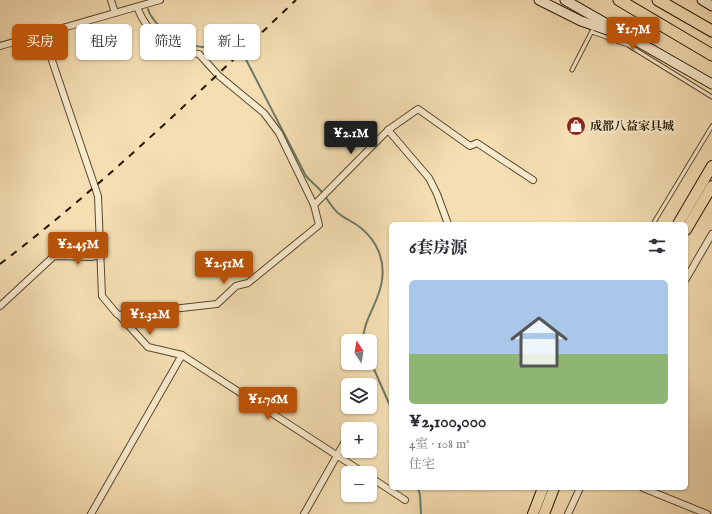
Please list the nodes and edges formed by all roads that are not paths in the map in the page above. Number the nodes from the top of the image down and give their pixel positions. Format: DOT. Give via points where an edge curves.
graph roads {
  1 [pos="111,0"];
  2 [pos="160,0"];
  3 [pos="539,0"];
  4 [pos="565,0"];
  5 [pos="619,0"];
  6 [pos="658,0"];
  7 [pos="702,0"];
  8 [pos="712,6"];
  9 [pos="137,7"];
  10 [pos="115,13"];
  11 [pos="68,27"];
  12 [pos="593,29"];
  13 [pos="712,31"];
  14 [pos="632,38"];
  15 [pos="12,43"];
  16 [pos="0,46"];
  17 [pos="712,55"];
  18 [pos="52,60"];
  19 [pos="572,70"];
  20 [pos="712,84"];
  21 [pos="712,97"];
  22 [pos="712,126"];
  23 [pos="388,130"];
  24 [pos="712,166"];
  25 [pos="533,180"];
  26 [pos="712,186"];
  27 [pos="314,205"];
  28 [pos="447,222"];
  29 [pos="654,222"];
  30 [pos="679,222"];
  31 [pos="688,227"];
  32 [pos="712,234"];
  33 [pos="101,255"];
  34 [pos="688,276"];
  35 [pos="0,306"];
  36 [pos="119,315"];
  37 [pos="182,355"];
  38 [pos="341,449"];
  39 [pos="337,456"];
  40 [pos="353,466"];
  41 [pos="377,482"];
  42 [pos="389,489"];
  43 [pos="390,490"];
  44 [pos="542,490"];
  45 [pos="553,490"];
  46 [pos="579,490"];
  47 [pos="648,490"];
  48 [pos="405,500"];
  49 [pos="91,514"];
  50 [pos="304,514"];
  51 [pos="533,514"];
  52 [pos="544,514"];
  53 [pos="568,514"];
  54 [pos="707,514"];
  1 -- 10 [label="street"];
  2 -- 9 [label="street"];
  3 -- 12 [label="main road"];
  4 -- 14 [label="main road"];
  5 -- 17 [label="highway"];
  6 -- 13 [label="highway"];
  7 -- 8 [label="main road"];
  9 -- 10 [label="street"];
  9 -- 27 [label="street" via="144,22 157,37 175,48 199,54 218,75 264,113 279,133"];
  10 -- 11 [label="street"];
  12 -- 14 [label="main road"];
  12 -- 19 [label="lane"];
  12 -- 21 [label="lane" via="628,45"];
  14 -- 20 [label="main road"];
  15 -- 16 [label="street"];
  18 -- 33 [label="street" via="98,196"];
  22 -- 29 [label="lane"];
  23 -- 25 [label="street" via="418,109 470,146 477,143"];
  23 -- 27 [label="street"];
  23 -- 28 [label="street" via="429,178"];
  24 -- 30 [label="main road"];
  26 -- 31 [label="main road"];
  27 -- 36 [label="street" via="320,225 248,283 236,286 217,304"];
  32 -- 34 [label="street"];
  33 -- 35 [label="street" via="54,256"];
  33 -- 36 [label="street" via="102,296"];
  36 -- 37 [label="street" via="148,347"];
  37 -- 39 [label="street"];
  37 -- 49 [label="street"];
  38 -- 39 [label="street"];
  39 -- 40 [label="street"];
  39 -- 50 [label="street"];
  41 -- 42 [label="street"];
  43 -- 48 [label="street"];
  44 -- 51 [label="main road"];
  45 -- 52 [label="main road"];
  46 -- 53 [label="street"];
  47 -- 54 [label="street"];
}
